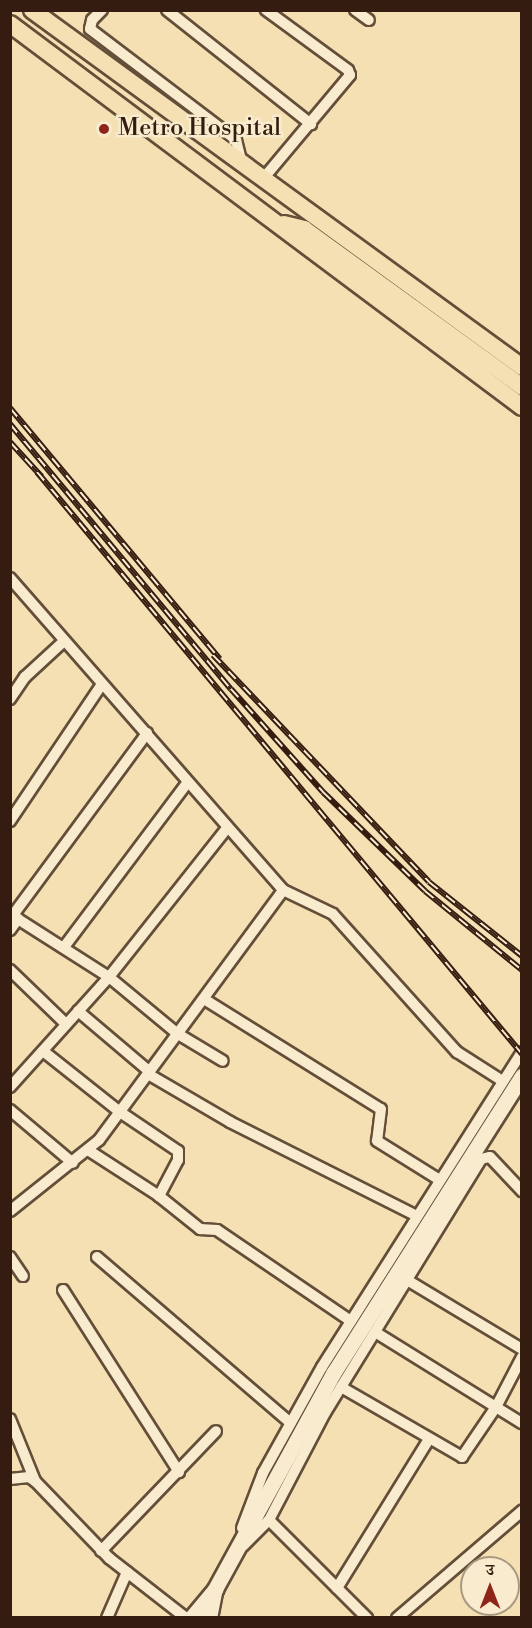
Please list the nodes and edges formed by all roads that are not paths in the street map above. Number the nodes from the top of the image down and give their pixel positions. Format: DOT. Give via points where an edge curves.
graph roads {
  1 [pos="32,10"];
  2 [pos="102,10"];
  3 [pos="167,10"];
  4 [pos="266,10"];
  5 [pos="355,10"];
  6 [pos="51,16"];
  7 [pos="369,20"];
  8 [pos="10,24"];
  9 [pos="311,124"];
  10 [pos="242,164"];
  11 [pos="262,180"];
  12 [pos="297,204"];
  13 [pos="278,223"];
  14 [pos="304,229"];
  15 [pos="522,367"];
  16 [pos="522,387"];
  17 [pos="522,407"];
  18 [pos="10,578"];
  19 [pos="14,590"];
  20 [pos="64,641"];
  21 [pos="102,684"];
  22 [pos="10,699"];
  23 [pos="147,733"];
  24 [pos="188,782"];
  25 [pos="10,820"];
  26 [pos="227,828"];
  27 [pos="283,890"];
  28 [pos="14,916"];
  29 [pos="10,930"];
  30 [pos="64,947"];
  31 [pos="10,970"];
  32 [pos="109,977"];
  33 [pos="204,999"];
  34 [pos="78,1011"];
  35 [pos="66,1024"];
  36 [pos="178,1034"];
  37 [pos="43,1051"];
  38 [pos="522,1052"];
  39 [pos="223,1061"];
  40 [pos="149,1073"];
  41 [pos="522,1076"];
  42 [pos="501,1080"];
  43 [pos="10,1087"];
  44 [pos="10,1110"];
  45 [pos="120,1112"];
  46 [pos="88,1150"];
  47 [pos="73,1163"];
  48 [pos="440,1180"];
  49 [pos="522,1191"];
  50 [pos="159,1196"];
  51 [pos="13,1205"];
  52 [pos="417,1216"];
  53 [pos="10,1257"];
  54 [pos="97,1257"];
  55 [pos="23,1276"];
  56 [pos="407,1280"];
  57 [pos="63,1290"];
  58 [pos="351,1321"];
  59 [pos="375,1332"];
  60 [pos="522,1349"];
  61 [pos="522,1357"];
  62 [pos="341,1387"];
  63 [pos="496,1407"];
  64 [pos="10,1419"];
  65 [pos="291,1423"];
  66 [pos="522,1423"];
  67 [pos="216,1431"];
  68 [pos="429,1439"];
  69 [pos="179,1472"];
  70 [pos="10,1479"];
  71 [pos="35,1481"];
  72 [pos="522,1510"];
  73 [pos="269,1520"];
  74 [pos="101,1551"];
  75 [pos="230,1559"];
  76 [pos="127,1572"];
  77 [pos="337,1588"];
  78 [pos="215,1589"];
  79 [pos="107,1617"];
  80 [pos="186,1617"];
  81 [pos="191,1617"];
  82 [pos="209,1617"];
  83 [pos="367,1617"];
  84 [pos="397,1617"];
  1 -- 6 [label="main road"];
  2 -- 10 [label="street" via="92,20 90,29 236,140"];
  3 -- 9 [label="street"];
  4 -- 9 [label="street" via="348,70 347,81"];
  5 -- 7 [label="street"];
  6 -- 10 [label="main road"];
  8 -- 13 [label="main road"];
  9 -- 11 [label="street"];
  10 -- 11 [label="main road"];
  11 -- 12 [label="main road"];
  12 -- 14 [label="main road"];
  12 -- 15 [label="main road"];
  13 -- 14 [label="main road"];
  13 -- 17 [label="main road"];
  14 -- 16 [label="main road"];
  18 -- 19 [label="street"];
  19 -- 20 [label="street"];
  20 -- 21 [label="street"];
  20 -- 22 [label="street" via="26,677"];
  21 -- 23 [label="street"];
  21 -- 25 [label="street"];
  23 -- 24 [label="street"];
  23 -- 28 [label="street"];
  24 -- 26 [label="street"];
  24 -- 30 [label="street"];
  26 -- 27 [label="street"];
  26 -- 32 [label="street"];
  27 -- 33 [label="street"];
  27 -- 42 [label="street" via="333,914 457,1052"];
  28 -- 29 [label="street"];
  28 -- 30 [label="street"];
  30 -- 32 [label="street"];
  31 -- 35 [label="street"];
  32 -- 34 [label="street"];
  32 -- 36 [label="street"];
  33 -- 36 [label="street"];
  33 -- 48 [label="street" via="381,1109 377,1141"];
  34 -- 35 [label="street"];
  34 -- 40 [label="street"];
  35 -- 37 [label="street"];
  36 -- 39 [label="street"];
  36 -- 40 [label="street"];
  37 -- 43 [label="street"];
  37 -- 45 [label="street"];
  38 -- 42 [label="street"];
  40 -- 45 [label="street"];
  40 -- 52 [label="street" via="230,1122"];
  41 -- 75 [label="main road" via="334,1372"];
  42 -- 48 [label="street"];
  44 -- 47 [label="street"];
  45 -- 46 [label="street"];
  45 -- 50 [label="street" via="178,1151 178,1160"];
  46 -- 47 [label="street"];
  46 -- 50 [label="street"];
  47 -- 51 [label="street"];
  48 -- 52 [label="street"];
  49 -- 56 [label="street" via="490,1157 481,1159"];
  50 -- 58 [label="street" via="200,1229 217,1230"];
  52 -- 58 [label="street"];
  53 -- 55 [label="street"];
  54 -- 65 [label="street"];
  56 -- 59 [label="street"];
  56 -- 60 [label="street"];
  57 -- 69 [label="street"];
  58 -- 65 [label="street"];
  59 -- 62 [label="street"];
  59 -- 63 [label="street"];
  61 -- 63 [label="street"];
  62 -- 68 [label="street"];
  62 -- 73 [label="street"];
  63 -- 66 [label="street"];
  63 -- 68 [label="street" via="465,1455 458,1456"];
  64 -- 71 [label="street" via="22,1440"];
  65 -- 75 [label="street" via="263,1473"];
  67 -- 69 [label="street"];
  68 -- 77 [label="street"];
  69 -- 74 [label="street"];
  70 -- 71 [label="street" via="29,1477"];
  71 -- 74 [label="street"];
  72 -- 84 [label="street"];
  73 -- 75 [label="street"];
  73 -- 77 [label="street"];
  74 -- 76 [label="street"];
  75 -- 78 [label="main road"];
  76 -- 79 [label="street"];
  76 -- 80 [label="street"];
  77 -- 83 [label="street"];
  78 -- 81 [label="main road"];
  78 -- 82 [label="main road"];
}
